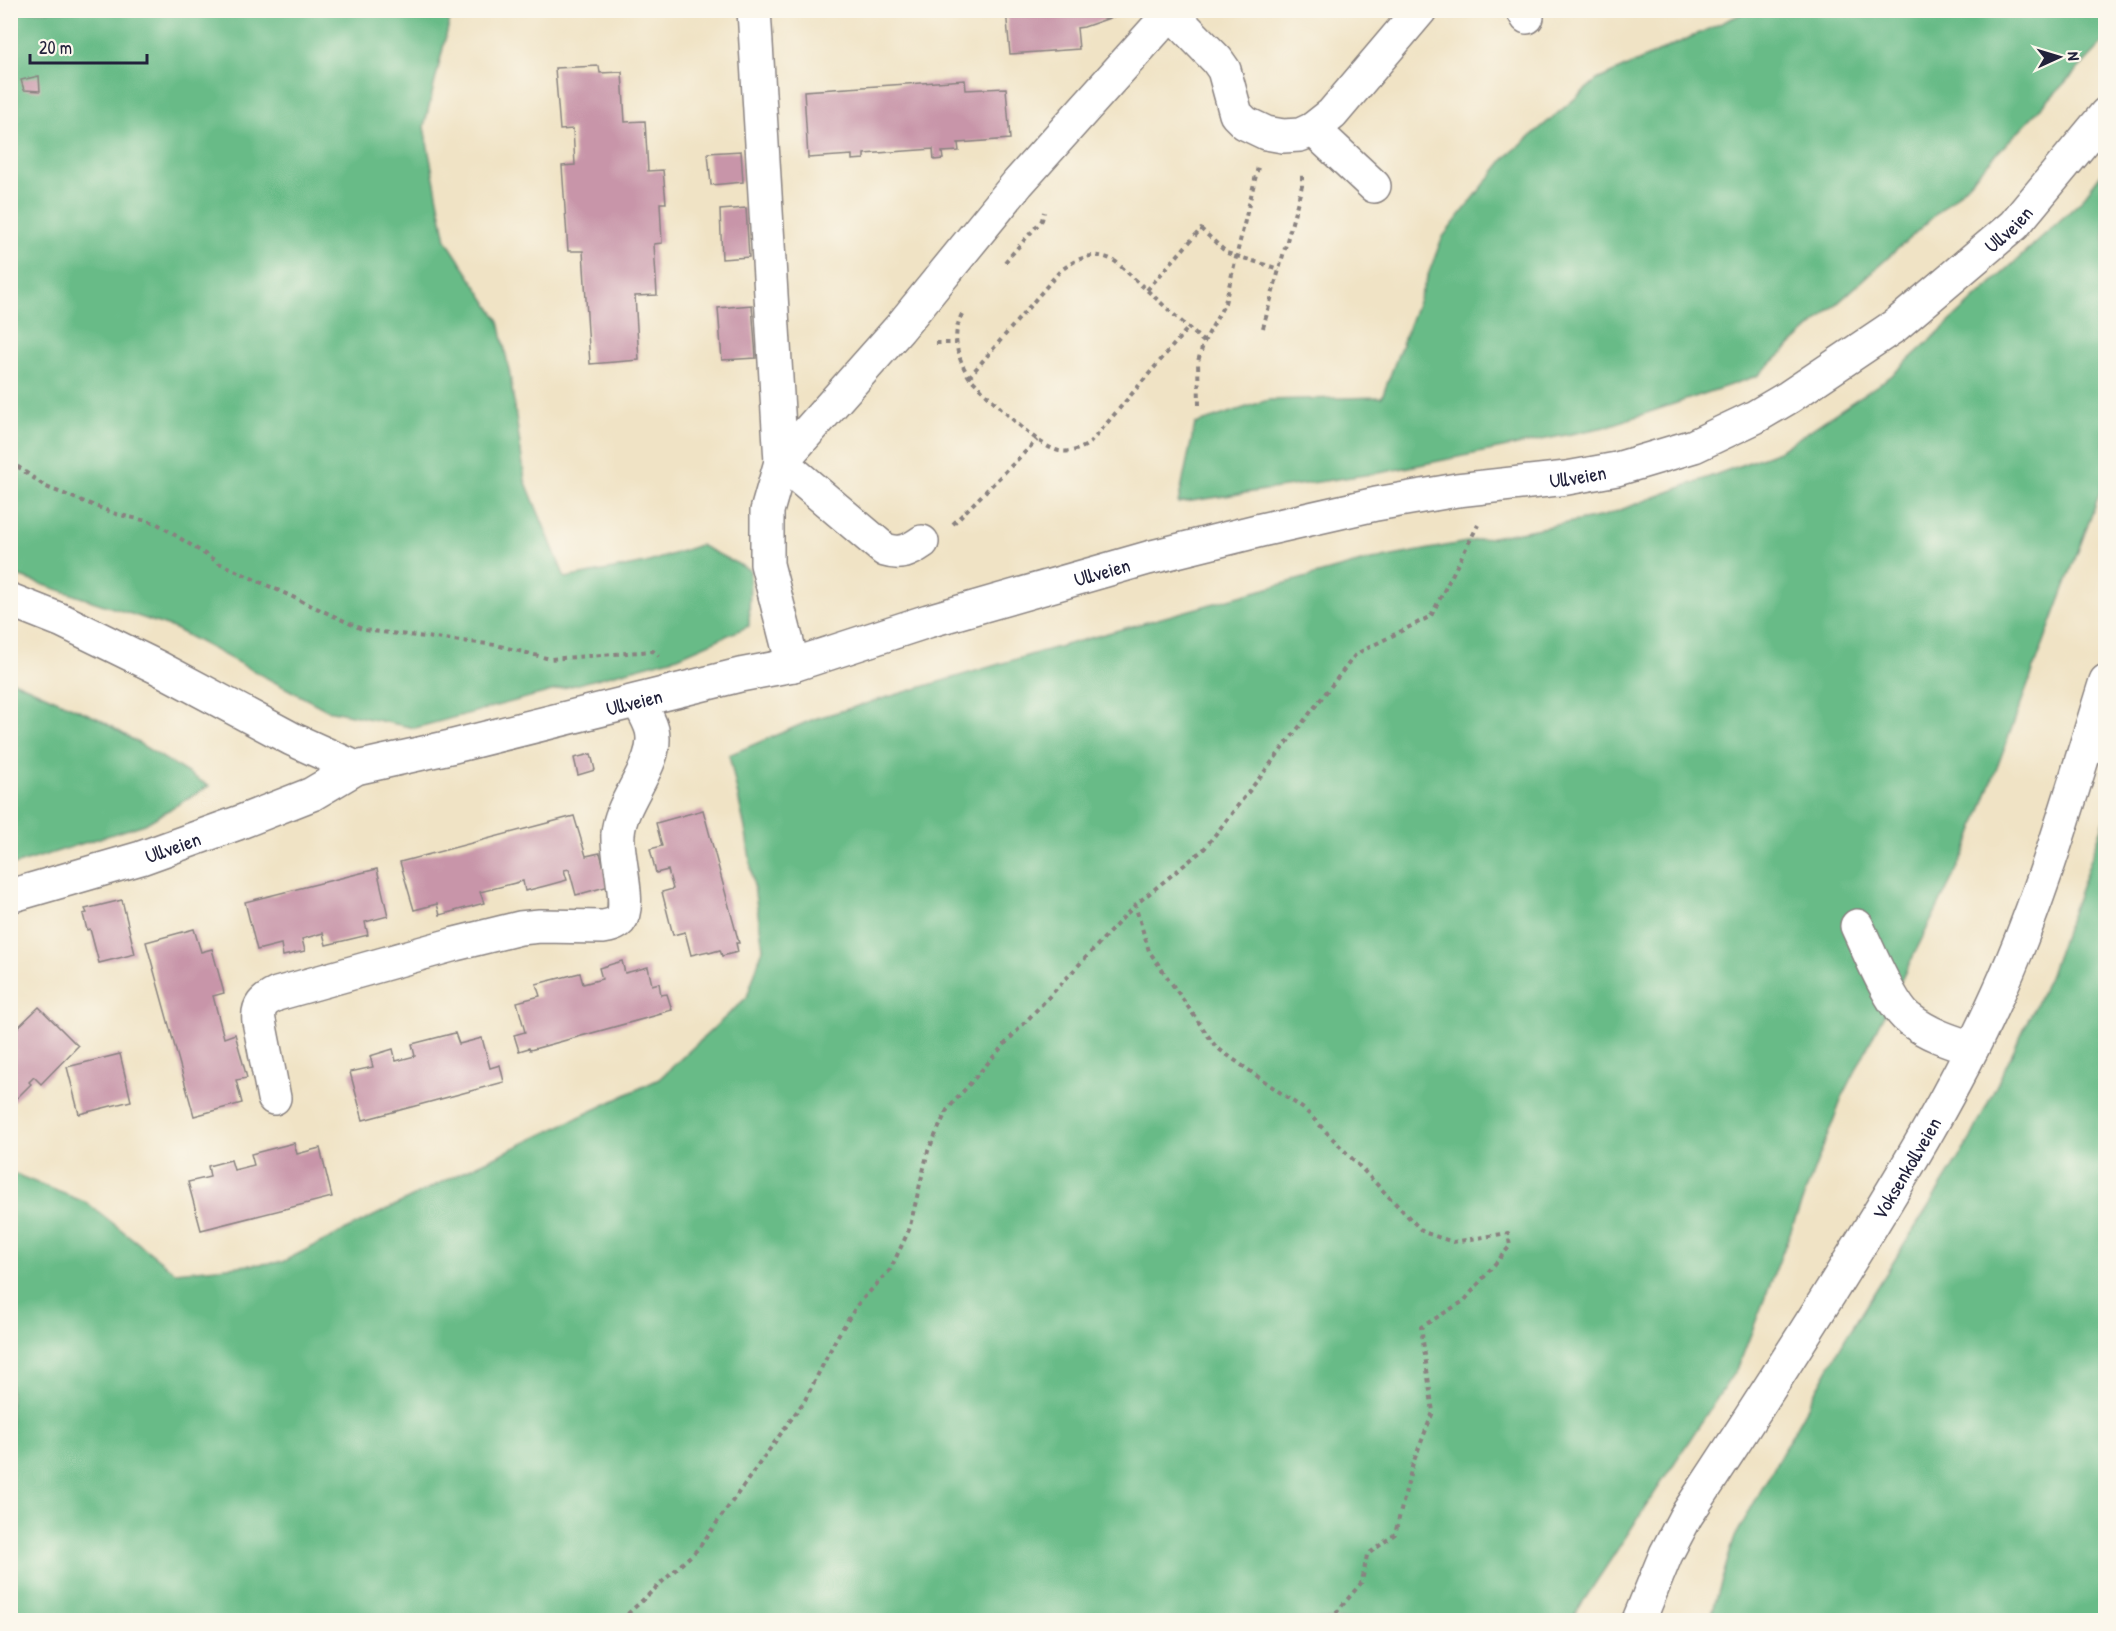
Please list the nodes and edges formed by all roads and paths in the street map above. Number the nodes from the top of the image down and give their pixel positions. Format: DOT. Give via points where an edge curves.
graph roads {
  1 [pos="754,10"];
  2 [pos="1420,10"];
  3 [pos="1172,12"];
  4 [pos="2106,114"];
  5 [pos="1252,126"];
  6 [pos="1304,132"];
  7 [pos="1018,183"];
  8 [pos="1374,186"];
  9 [pos="1236,256"];
  10 [pos="1003,264"];
  11 [pos="1279,269"];
  12 [pos="1147,290"];
  13 [pos="964,308"];
  14 [pos="1188,327"];
  15 [pos="1263,328"];
  16 [pos="1204,342"];
  17 [pos="941,343"];
  18 [pos="956,343"];
  19 [pos="969,377"];
  20 [pos="1200,405"];
  21 [pos="1037,440"];
  22 [pos="10,462"];
  23 [pos="781,462"];
  24 [pos="1499,484"];
  25 [pos="935,535"];
  26 [pos="10,600"];
  27 [pos="793,665"];
  28 [pos="2106,681"];
  29 [pos="687,688"];
  30 [pos="638,701"];
  31 [pos="356,768"];
  32 [pos="10,896"];
  33 [pos="1135,905"];
  34 [pos="1857,926"];
  35 [pos="1972,1048"];
  36 [pos="274,1098"];
  37 [pos="621,1620"];
  38 [pos="1330,1620"];
  39 [pos="1639,1620"];
  1 -- 23 [label="street"];
  2 -- 6 [label="street" via="1332,114"];
  3 -- 5 [label="street" via="1217,60 1228,80 1236,114"];
  3 -- 7 [label="street"];
  4 -- 24 [label="street, Ullveien" via="2014,225 1896,325 1790,397 1717,436 1665,456 1567,478"];
  5 -- 6 [label="street" via="1283,136"];
  5 -- 9 [label="path" via="1258,165"];
  6 -- 8 [label="street"];
  6 -- 11 [label="path" via="1302,186"];
  7 -- 10 [label="path" via="1044,212 1042,220"];
  7 -- 23 [label="street" via="899,329"];
  9 -- 11 [label="path"];
  9 -- 12 [label="path" via="1227,253 1201,229"];
  9 -- 16 [label="path" via="1225,303"];
  11 -- 15 [label="path"];
  12 -- 14 [label="path"];
  12 -- 19 [label="path" via="1109,257 1085,256 1072,262 1059,272"];
  13 -- 18 [label="path"];
  14 -- 16 [label="path"];
  14 -- 21 [label="path" via="1090,443 1081,449 1059,451"];
  16 -- 20 [label="path" via="1198,361"];
  17 -- 18 [label="path"];
  18 -- 19 [label="path"];
  19 -- 21 [label="path"];
  21 -- 25 [label="path"];
  22 -- 29 [label="path" via="46,487 116,514 156,523 219,563 364,630 496,645 550,659 653,651 676,671"];
  23 -- 25 [label="street" via="885,550 908,552"];
  23 -- 27 [label="street" via="768,511 767,564"];
  24 -- 27 [label="street, Ullveien" via="1376,504 1159,556 928,621"];
  24 -- 33 [label="path" via="1431,616 1356,654 1204,849"];
  26 -- 31 [label="street" via="63,621"];
  27 -- 29 [label="street, Ullveien"];
  28 -- 35 [label="street, Voksenkollveien" via="2022,937"];
  29 -- 30 [label="street, Ullveien"];
  30 -- 31 [label="street, Ullveien"];
  30 -- 36 [label="street" via="653,742 618,830 625,903 619,921 603,927 520,928 266,999 258,1021"];
  31 -- 32 [label="street, Ullveien" via="312,794 238,823 141,858"];
  33 -- 37 [label="path" via="947,1110 928,1151 909,1230 890,1270 858,1304 805,1400 698,1550"];
  33 -- 38 [label="path" via="1149,951 1216,1047 1305,1110 1424,1232 1453,1242 1509,1233 1510,1246 1464,1301 1421,1326 1433,1413 1413,1463 1395,1534 1367,1555 1362,1582"];
  34 -- 35 [label="street" via="1874,964 1907,1018 1937,1036"];
  35 -- 39 [label="street, Voksenkollveien" via="1875,1220 1686,1516"];
}
